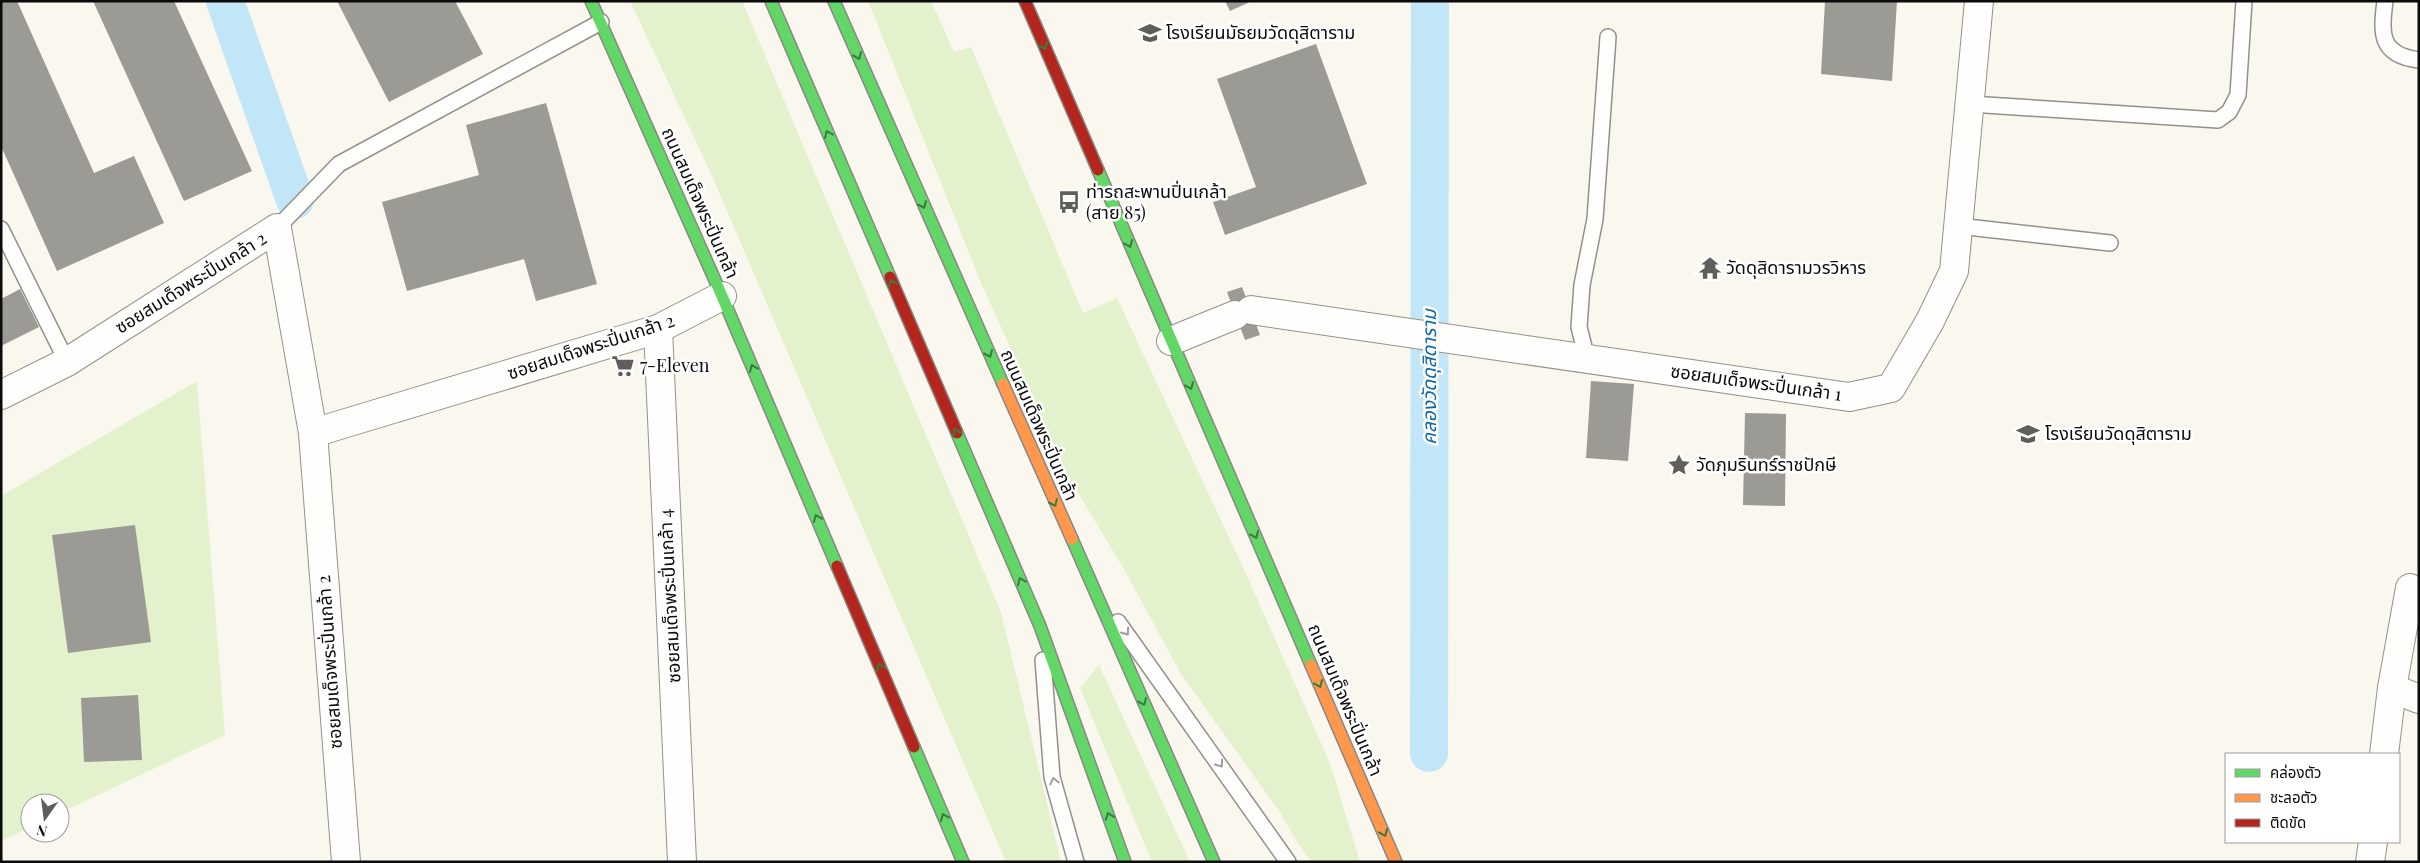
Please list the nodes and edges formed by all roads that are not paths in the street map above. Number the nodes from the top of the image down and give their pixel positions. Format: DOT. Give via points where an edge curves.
graph roads {
  1 [pos="591,1"];
  2 [pos="771,1"];
  3 [pos="1025,1"];
  4 [pos="1979,1"];
  5 [pos="2244,1"];
  6 [pos="2385,1"];
  7 [pos="836,6"];
  8 [pos="601,22"];
  9 [pos="1608,37"];
  10 [pos="2419,60"];
  11 [pos="1970,104"];
  12 [pos="1958,226"];
  13 [pos="277,228"];
  14 [pos="1,229"];
  15 [pos="2110,243"];
  16 [pos="722,296"];
  17 [pos="658,329"];
  18 [pos="1171,341"];
  19 [pos="1587,359"];
  20 [pos="67,362"];
  21 [pos="1,395"];
  22 [pos="313,433"];
  23 [pos="1087,578"];
  24 [pos="2410,588"];
  25 [pos="1040,626"];
  26 [pos="2392,688"];
  27 [pos="2419,699"];
  28 [pos="2384,753"];
  29 [pos="2373,843"];
  30 [pos="1287,859"];
  31 [pos="346,862"];
  32 [pos="682,862"];
  33 [pos="963,862"];
  34 [pos="1076,862"];
  35 [pos="1125,862"];
  36 [pos="1214,862"];
  37 [pos="1396,862"];
  38 [pos="2370,862"];
  1 -- 8 [label="main road, ถนนสมเด็จพระปิ่นเกล้า"];
  25 -- 2 [label="main road, one-way"];
  3 -- 18 [label="main road, ถนนสมเด็จพระปิ่นเกล้า, one-way"];
  4 -- 11 [label="street, ซอยสมเด็จพระปิ่นเกล้า 1"];
  5 -- 11 [label="lane" via="2238,95 2229,112 2218,120"];
  6 -- 10 [label="lane" via="2382,31 2389,47 2409,59"];
  7 -- 23 [label="main road, ถนนสมเด็จพระปิ่นเกล้า, one-way"];
  8 -- 13 [label="lane" via="339,164"];
  8 -- 16 [label="main road, ถนนสมเด็จพระปิ่นเกล้า"];
  9 -- 19 [label="lane" via="1595,219 1582,285 1579,327"];
  11 -- 12 [label="street, ซอยสมเด็จพระปิ่นเกล้า 1"];
  12 -- 15 [label="lane"];
  12 -- 19 [label="street, ซอยสมเด็จพระปิ่นเกล้า 1" via="1954,270 1930,321 1890,388 1850,397"];
  13 -- 20 [label="street, ซอยสมเด็จพระปิ่นเกล้า 2"];
  13 -- 22 [label="street, ซอยสมเด็จพระปิ่นเกล้า 2"];
  14 -- 20 [label="lane"];
  16 -- 17 [label="street, ซอยสมเด็จพระปิ่นเกล้า 2"];
  33 -- 16 [label="main road, ถนนสมเด็จพระปิ่นเกล้า, one-way"];
  17 -- 22 [label="street, ซอยสมเด็จพระปิ่นเกล้า 2"];
  17 -- 32 [label="street, ซอยสมเด็จพระปิ่นเกล้า 4"];
  18 -- 19 [label="street, ซอยสมเด็จพระปิ่นเกล้า 1" via="1243,312 1412,332"];
  18 -- 37 [label="main road, ถนนสมเด็จพระปิ่นเกล้า, one-way"];
  20 -- 21 [label="street, ซอยสมเด็จพระปิ่นเกล้า 2"];
  22 -- 31 [label="street, ซอยสมเด็จพระปิ่นเกล้า 2"];
  23 -- 30 [label="lane, one-way"];
  23 -- 36 [label="main road, ถนนสมเด็จพระปิ่นเกล้า, one-way"];
  24 -- 26 [label="street"];
  34 -- 25 [label="lane, one-way" via="1052,777"];
  35 -- 25 [label="main road, one-way"];
  26 -- 27 [label="street"];
  26 -- 28 [label="street"];
  29 -- 38 [label="street"];
}
